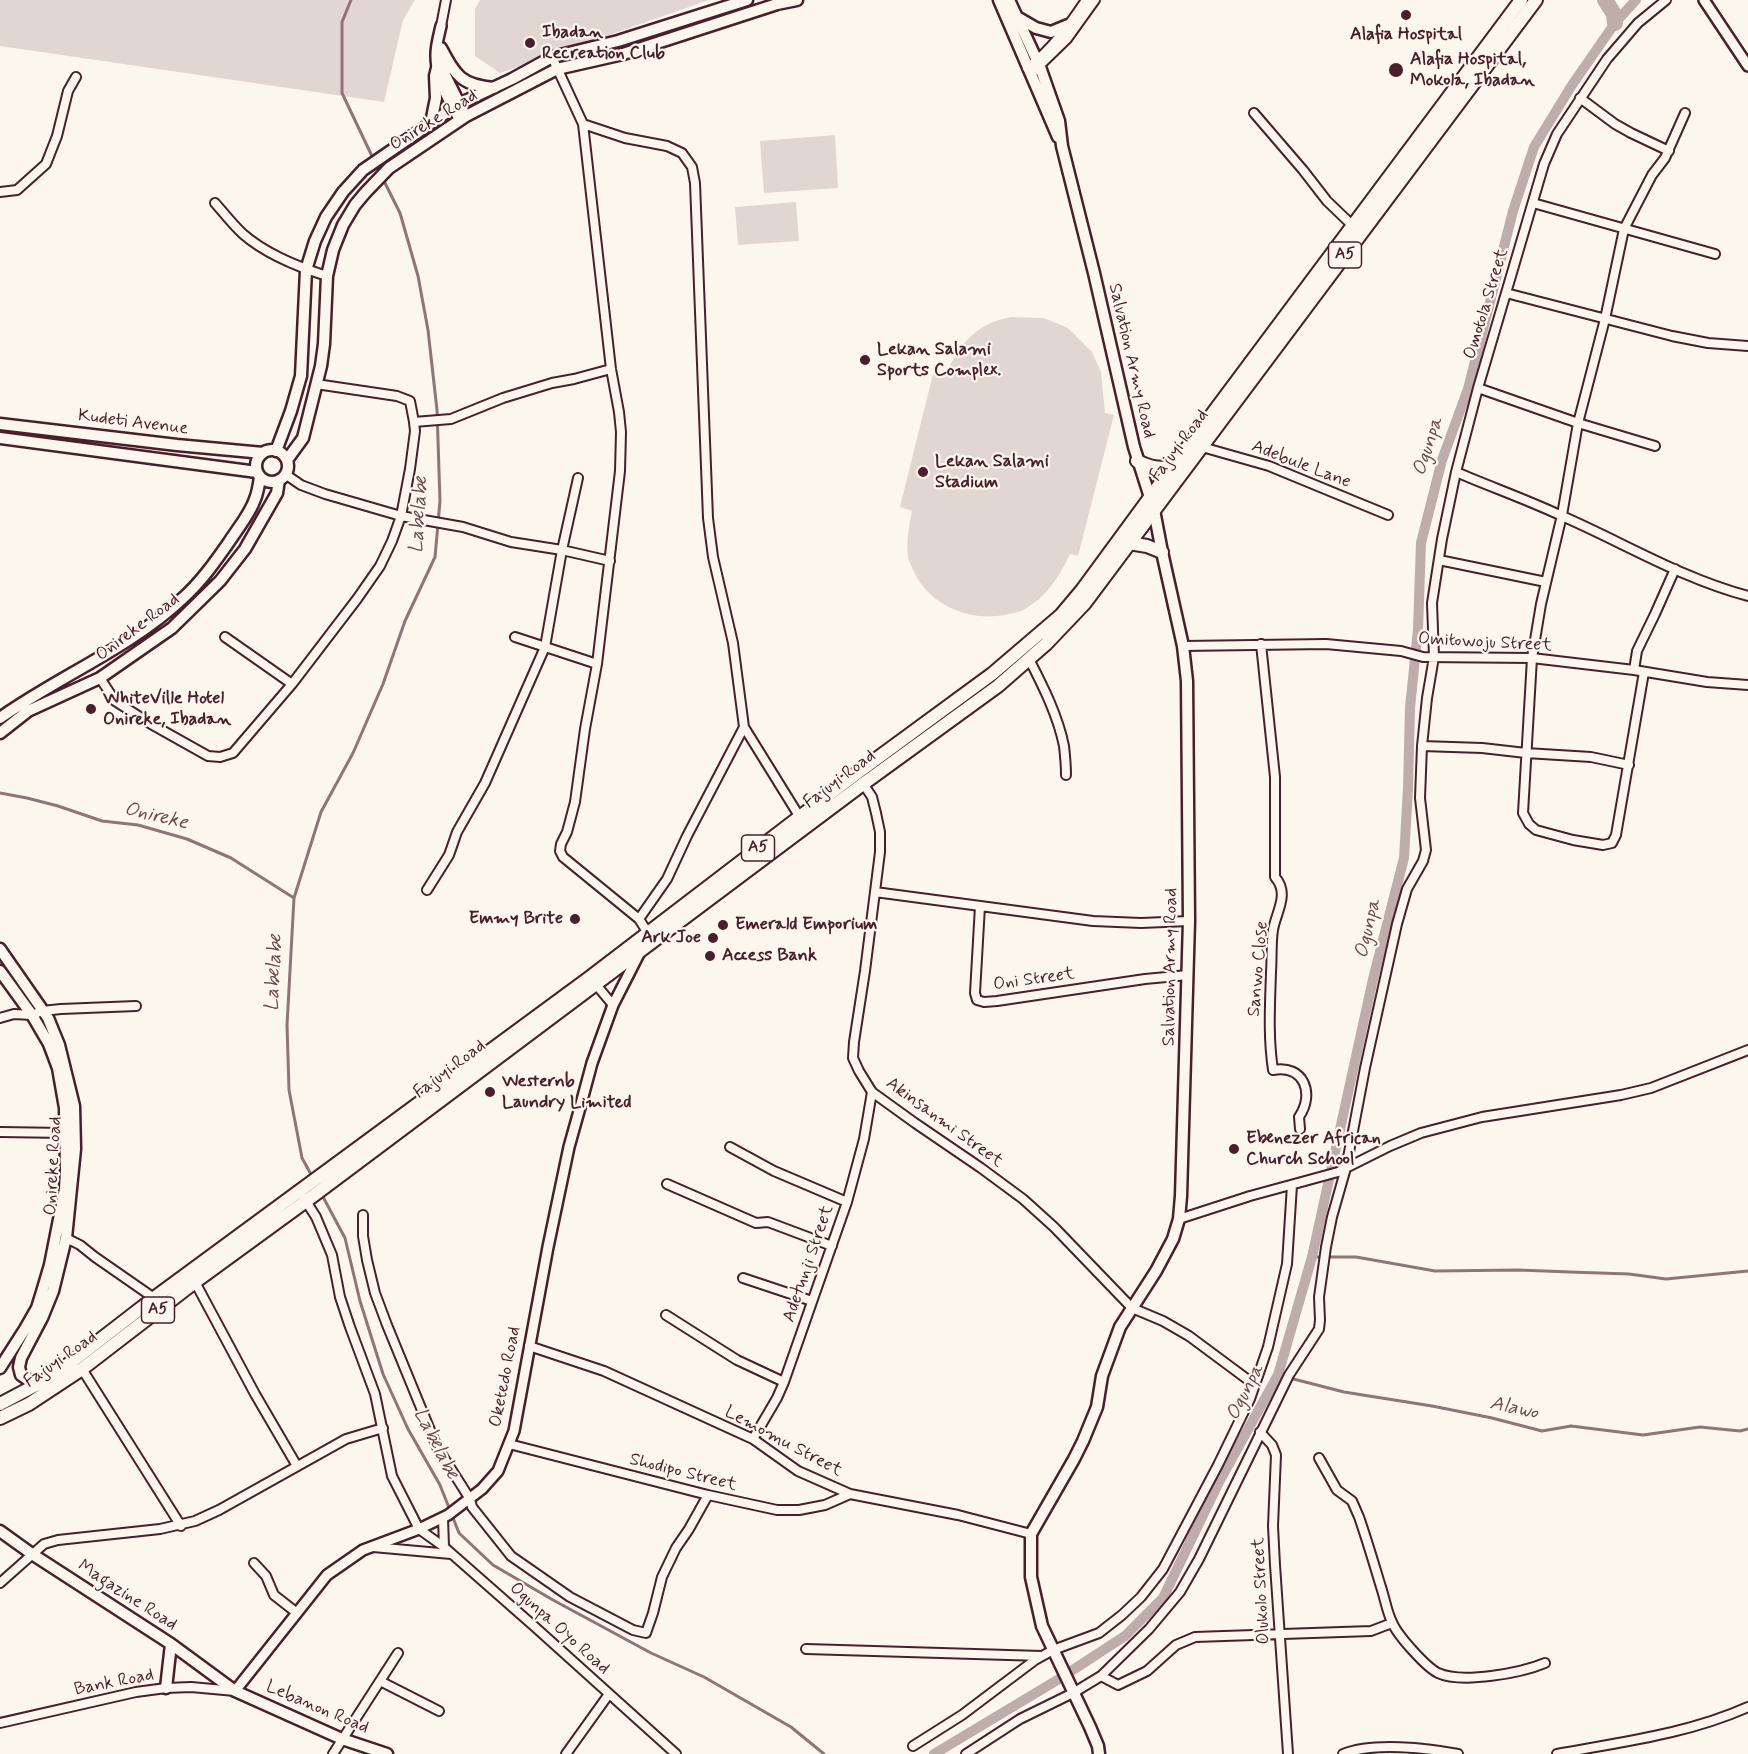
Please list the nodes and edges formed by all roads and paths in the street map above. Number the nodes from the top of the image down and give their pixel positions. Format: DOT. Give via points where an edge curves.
graph roads {
  1 [pos="446,0"];
  2 [pos="747,0"];
  3 [pos="797,0"];
  4 [pos="999,0"];
  5 [pos="1009,0"];
  6 [pos="1086,0"];
  7 [pos="1095,0"];
  8 [pos="1521,0"];
  9 [pos="1536,0"];
  10 [pos="1666,0"];
  11 [pos="1704,0"];
  12 [pos="1017,17"];
  13 [pos="1068,25"];
  14 [pos="441,26"];
  15 [pos="441,48"];
  16 [pos="552,57"];
  17 [pos="1748,66"];
  18 [pos="437,68"];
  19 [pos="1033,68"];
  20 [pos="557,69"];
  21 [pos="76,77"];
  22 [pos="494,88"];
  23 [pos="1580,98"];
  24 [pos="456,106"];
  25 [pos="1685,112"];
  26 [pos="1254,113"];
  27 [pos="463,118"];
  28 [pos="431,123"];
  29 [pos="583,124"];
  30 [pos="1669,151"];
  31 [pos="0,192"];
  32 [pos="215,203"];
  33 [pos="1533,203"];
  34 [pos="1353,226"];
  35 [pos="1624,229"];
  36 [pos="1715,254"];
  37 [pos="306,270"];
  38 [pos="327,276"];
  39 [pos="1506,293"];
  40 [pos="1605,319"];
  41 [pos="1748,346"];
  42 [pos="611,369"];
  43 [pos="316,384"];
  44 [pos="1478,388"];
  45 [pos="414,422"];
  46 [pos="1578,423"];
  47 [pos="0,424"];
  48 [pos="0,438"];
  49 [pos="1655,446"];
  50 [pos="1202,447"];
  51 [pos="276,451"];
  52 [pos="263,453"];
  53 [pos="287,460"];
  54 [pos="1137,461"];
  55 [pos="1173,466"];
  56 [pos="1456,472"];
  57 [pos="259,474"];
  58 [pos="282,477"];
  59 [pos="578,478"];
  60 [pos="1151,496"];
  61 [pos="1154,510"];
  62 [pos="1388,515"];
  63 [pos="1562,515"];
  64 [pos="401,516"];
  65 [pos="1129,543"];
  66 [pos="562,550"];
  67 [pos="1162,552"];
  68 [pos="1438,560"];
  69 [pos="610,561"];
  70 [pos="1675,569"];
  71 [pos="1546,582"];
  72 [pos="1748,596"];
  73 [pos="515,636"];
  74 [pos="225,637"];
  75 [pos="1261,644"];
  76 [pos="1183,646"];
  77 [pos="545,647"];
  78 [pos="1434,657"];
  79 [pos="1532,658"];
  80 [pos="1029,659"];
  81 [pos="597,664"];
  82 [pos="1634,670"];
  83 [pos="1644,672"];
  84 [pos="100,678"];
  85 [pos="292,684"];
  86 [pos="1748,685"];
  87 [pos="25,707"];
  88 [pos="0,718"];
  89 [pos="744,727"];
  90 [pos="0,733"];
  91 [pos="1422,746"];
  92 [pos="1526,753"];
  93 [pos="1629,765"];
  94 [pos="1066,774"];
  95 [pos="860,778"];
  96 [pos="800,816"];
  97 [pos="808,827"];
  98 [pos="427,890"];
  99 [pos="875,892"];
  100 [pos="980,906"];
  101 [pos="639,919"];
  102 [pos="1189,921"];
  103 [pos="648,933"];
  104 [pos="0,950"];
  105 [pos="640,952"];
  106 [pos="0,971"];
  107 [pos="1188,975"];
  108 [pos="592,981"];
  109 [pos="613,1005"];
  110 [pos="136,1006"];
  111 [pos="37,1013"];
  112 [pos="0,1018"];
  113 [pos="1748,1050"];
  114 [pos="872,1092"];
  115 [pos="1300,1129"];
  116 [pos="0,1132"];
  117 [pos="65,1132"];
  118 [pos="730,1147"];
  119 [pos="1342,1170"];
  120 [pos="667,1184"];
  121 [pos="1292,1185"];
  122 [pos="307,1194"];
  123 [pos="847,1202"];
  124 [pos="363,1215"];
  125 [pos="1179,1219"];
  126 [pos="66,1238"];
  127 [pos="832,1246"];
  128 [pos="743,1278"];
  129 [pos="195,1282"];
  130 [pos="154,1299"];
  131 [pos="812,1301"];
  132 [pos="1132,1308"];
  133 [pos="666,1315"];
  134 [pos="530,1346"];
  135 [pos="0,1368"];
  136 [pos="82,1369"];
  137 [pos="784,1382"];
  138 [pos="36,1385"];
  139 [pos="1255,1385"];
  140 [pos="0,1404"];
  141 [pos="0,1418"];
  142 [pos="384,1428"];
  143 [pos="1260,1432"];
  144 [pos="753,1439"];
  145 [pos="509,1444"];
  146 [pos="1319,1458"];
  147 [pos="297,1466"];
  148 [pos="850,1494"];
  149 [pos="708,1496"];
  150 [pos="468,1501"];
  151 [pos="445,1517"];
  152 [pos="181,1526"];
  153 [pos="419,1529"];
  154 [pos="0,1531"];
  155 [pos="1031,1534"];
  156 [pos="372,1547"];
  157 [pos="444,1547"];
  158 [pos="32,1554"];
  159 [pos="451,1554"];
  160 [pos="254,1563"];
  161 [pos="0,1583"];
  162 [pos="297,1613"];
  163 [pos="1392,1623"];
  164 [pos="1279,1635"];
  165 [pos="171,1644"];
  166 [pos="806,1649"];
  167 [pos="398,1653"];
  168 [pos="1055,1655"];
  169 [pos="1042,1656"];
  170 [pos="1545,1663"];
  171 [pos="1101,1676"];
  172 [pos="380,1681"];
  173 [pos="166,1688"];
  174 [pos="1071,1689"];
  175 [pos="235,1691"];
  176 [pos="609,1694"];
  177 [pos="1748,1707"];
  178 [pos="439,1711"];
  179 [pos="0,1723"];
  180 [pos="342,1739"];
  181 [pos="913,1746"];
  182 [pos="333,1754"];
  183 [pos="387,1754"];
  184 [pos="566,1754"];
  185 [pos="676,1754"];
  186 [pos="966,1754"];
  187 [pos="1099,1754"];
  188 [pos="1288,1754"];
  189 [pos="1343,1754"];
  190 [pos="1458,1754"];
  191 [pos="1557,1754"];
  1 -- 14 [label="street"];
  2 -- 16 [label="main road, Onireke Road" via="618,41"];
  3 -- 20 [label="main road, Onireke Road" via="623,54"];
  4 -- 19 [label="main road, Salvation Army Road"];
  5 -- 12 [label="main road, Salvation Army Road"];
  6 -- 13 [label="street"];
  7 -- 19 [label="street" via="1067,39"];
  8 -- 34 [label="highway, Fajuyi Road / A5"];
  9 -- 50 [label="highway, Fajuyi Road / A5"];
  10 -- 23 [label="street, Omotola Street" via="1638,23"];
  11 -- 17 [label="street"];
  12 -- 13 [label="main road" via="1050,32"];
  12 -- 19 [label="main road, Salvation Army Road"];
  13 -- 19 [label="street"];
  14 -- 15 [label="street"];
  14 -- 18 [label="street"];
  15 -- 22 [label="main road" via="451,67 467,83"];
  15 -- 24 [label="street"];
  16 -- 20 [label="street"];
  16 -- 22 [label="main road, Onireke Road"];
  18 -- 24 [label="street" via="440,81"];
  18 -- 28 [label="main road"];
  19 -- 54 [label="main road, Salvation Army Road" via="1062,146"];
  20 -- 27 [label="main road, Onireke Road"];
  20 -- 29 [label="street"];
  21 -- 31 [label="street" via="46,164 17,190"];
  22 -- 24 [label="main road, Onireke Road"];
  23 -- 30 [label="street" via="1623,129"];
  23 -- 33 [label="street, Omotola Street" via="1557,134"];
  24 -- 27 [label="street"];
  24 -- 28 [label="main road, Onireke Road"];
  25 -- 30 [label="street"];
  26 -- 34 [label="street" via="1327,201"];
  27 -- 38 [label="main road, Onireke Road" via="389,168 355,205 333,250"];
  28 -- 37 [label="main road, Onireke Road" via="363,170 343,192 315,241"];
  29 -- 42 [label="street"];
  29 -- 89 [label="street" via="667,146 682,153 692,167 708,518 733,643"];
  30 -- 35 [label="street"];
  32 -- 37 [label="street" via="242,234"];
  33 -- 35 [label="street"];
  33 -- 39 [label="street, Omotola Street"];
  34 -- 55 [label="highway, Fajuyi Road / A5"];
  35 -- 36 [label="street"];
  35 -- 40 [label="street"];
  37 -- 38 [label="street"];
  37 -- 51 [label="main road, Onireke Road" via="301,376"];
  38 -- 43 [label="main road, Onireke Road" via="324,344"];
  39 -- 40 [label="street"];
  39 -- 44 [label="street, Omotola Street"];
  40 -- 41 [label="street" via="1699,342"];
  40 -- 46 [label="street"];
  42 -- 45 [label="street" via="502,398 451,419"];
  42 -- 69 [label="street" via="621,432"];
  43 -- 45 [label="street" via="410,401"];
  43 -- 53 [label="main road, Onireke Road" via="303,438"];
  44 -- 46 [label="street"];
  44 -- 56 [label="street, Omotola Street"];
  45 -- 64 [label="street"];
  46 -- 49 [label="street"];
  46 -- 63 [label="street"];
  47 -- 52 [label="main road, Kudeti Avenue"];
  48 -- 57 [label="main road, Kudeti Avenue"];
  50 -- 61 [label="highway, Fajuyi Road / A5"];
  50 -- 62 [label="street, Adebule Lane" via="1269,466"];
  51 -- 52 [label="main road"];
  51 -- 53 [label="main road"];
  52 -- 57 [label="main road" via="257,462"];
  53 -- 58 [label="main road"];
  54 -- 55 [label="highway" via="1153,468"];
  54 -- 60 [label="main road, Salvation Army Road"];
  55 -- 60 [label="highway, Fajuyi Road / A5"];
  56 -- 63 [label="street"];
  56 -- 68 [label="street, Omotola Street"];
  57 -- 58 [label="main road" via="272,482"];
  57 -- 87 [label="main road, Onireke Road" via="256,499 250,509 212,568 183,598 151,624"];
  58 -- 64 [label="street"];
  58 -- 84 [label="main road, Onireke Road" via="264,518 220,581 172,628"];
  59 -- 66 [label="street"];
  60 -- 61 [label="main road, Salvation Army Road"];
  60 -- 95 [label="highway, Fajuyi Road / A5" via="1060,615"];
  61 -- 65 [label="highway, Fajuyi Road / A5"];
  61 -- 67 [label="main road, Salvation Army Road"];
  63 -- 70 [label="street"];
  63 -- 71 [label="street"];
  64 -- 66 [label="street"];
  64 -- 85 [label="street" via="380,566"];
  65 -- 67 [label="highway"];
  65 -- 80 [label="highway, Fajuyi Road / A5" via="1085,603"];
  66 -- 69 [label="street"];
  66 -- 77 [label="street"];
  67 -- 76 [label="main road, Salvation Army Road"];
  68 -- 71 [label="street"];
  68 -- 78 [label="street, Omotola Street" via="1432,603"];
  69 -- 81 [label="street"];
  70 -- 72 [label="street"];
  70 -- 82 [label="street" via="1637,651"];
  71 -- 79 [label="street"];
  73 -- 77 [label="street"];
  74 -- 85 [label="street"];
  75 -- 76 [label="street, Omitowoju Street"];
  75 -- 78 [label="street, Omitowoju Street" via="1326,644"];
  75 -- 115 [label="street, Sanwo Close" via="1275,777 1275,877 1283,900 1273,930 1270,1049 1274,1070 1285,1068 1305,1083"];
  76 -- 102 [label="main road, Salvation Army Road" via="1189,713"];
  77 -- 81 [label="street"];
  77 -- 98 [label="street" via="485,783"];
  78 -- 79 [label="street, Omitowoju Street"];
  78 -- 91 [label="street, Omotola Street"];
  79 -- 82 [label="street, Omitowoju Street"];
  79 -- 92 [label="street"];
  80 -- 94 [label="street" via="1061,735"];
  80 -- 95 [label="highway, Fajuyi Road / A5" via="998,686"];
  81 -- 101 [label="street" via="575,802 560,851"];
  82 -- 83 [label="street, Omitowoju Street"];
  83 -- 86 [label="street, Omitowoju Street"];
  83 -- 93 [label="street"];
  84 -- 85 [label="street" via="116,701 208,756 220,757 233,753"];
  84 -- 87 [label="main road, Onireke Road"];
  87 -- 88 [label="main road, Onireke Road"];
  87 -- 90 [label="main road, Onireke Road"];
  89 -- 96 [label="street"];
  89 -- 101 [label="street" via="667,879"];
  91 -- 92 [label="street"];
  91 -- 119 [label="street, Omotola Street" via="1420,798 1426,850 1407,889 1397,924"];
  92 -- 93 [label="street" via="1591,757"];
  92 -- 93 [label="street" via="1523,813 1529,824 1536,830 1603,845 1612,843 1616,835"];
  95 -- 96 [label="highway, Fajuyi Road / A5"];
  95 -- 97 [label="highway, Fajuyi Road / A5"];
  95 -- 99 [label="street, Akinsanmi Street" via="872,797 880,832"];
  96 -- 97 [label="street"];
  96 -- 103 [label="highway, Fajuyi Road / A5"];
  97 -- 105 [label="highway, Fajuyi Road / A5"];
  99 -- 100 [label="street"];
  99 -- 114 [label="street, Akinsanmi Street" via="853,1058"];
  100 -- 102 [label="street" via="1093,921"];
  100 -- 107 [label="street, Oni Street" via="977,1000 997,1001"];
  101 -- 103 [label="street"];
  102 -- 107 [label="main road, Salvation Army Road"];
  103 -- 108 [label="highway, Fajuyi Road / A5"];
  104 -- 111 [label="main road, Onireke Road"];
  105 -- 108 [label="highway, Fajuyi Road / A5"];
  105 -- 109 [label="street, Oketedo Road"];
  106 -- 111 [label="main road, Onireke Road"];
  107 -- 125 [label="main road, Salvation Army Road"];
  108 -- 109 [label="street"];
  108 -- 122 [label="highway, Fajuyi Road / A5"];
  109 -- 134 [label="street, Oketedo Road" via="592,1063 570,1146"];
  110 -- 111 [label="street"];
  111 -- 112 [label="street"];
  111 -- 117 [label="main road, Onireke Road" via="58,1068"];
  111 -- 126 [label="main road, Onireke Road" via="48,1018 59,1045 74,1106 75,1149"];
  113 -- 119 [label="street" via="1651,1088 1482,1117 1421,1133"];
  114 -- 123 [label="street, Adetunji Street"];
  114 -- 132 [label="street, Akinsanmi Street" via="1023,1199"];
  116 -- 117 [label="street"];
  117 -- 135 [label="main road, Onireke Road" via="65,1190 50,1265 37,1308"];
  118 -- 123 [label="street" via="774,1171"];
  119 -- 121 [label="street"];
  119 -- 143 [label="street, Omotola Street" via="1325,1253 1318,1329"];
  120 -- 127 [label="street" via="756,1222 768,1222"];
  121 -- 125 [label="street"];
  121 -- 139 [label="street" via="1287,1264"];
  122 -- 129 [label="highway, Fajuyi Road / A5"];
  122 -- 130 [label="highway, Fajuyi Road / A5"];
  122 -- 142 [label="street" via="332,1255 340,1297"];
  123 -- 127 [label="street, Adetunji Street"];
  124 -- 150 [label="street" via="363,1236 375,1293 437,1446"];
  125 -- 132 [label="main road, Salvation Army Road" via="1173,1239"];
  126 -- 130 [label="street"];
  126 -- 138 [label="main road, Onireke Road" via="53,1291 19,1367 21,1375"];
  127 -- 131 [label="street, Adetunji Street"];
  128 -- 131 [label="street"];
  129 -- 136 [label="highway, Fajuyi Road / A5"];
  129 -- 147 [label="street"];
  130 -- 138 [label="highway, Fajuyi Road / A5"];
  131 -- 137 [label="street, Adetunji Street"];
  132 -- 139 [label="street" via="1189,1336"];
  132 -- 155 [label="main road, Salvation Army Road" via="1110,1352 1083,1441"];
  133 -- 137 [label="street" via="737,1360"];
  134 -- 144 [label="street, Lemomu Street" via="604,1371"];
  134 -- 145 [label="street, Oketedo Road"];
  136 -- 141 [label="highway, Fajuyi Road / A5"];
  136 -- 152 [label="street"];
  137 -- 144 [label="street, Adetunji Street"];
  138 -- 140 [label="highway, Fajuyi Road / A5"];
  139 -- 168 [label="street" via="1188,1522 1142,1597 1099,1633"];
  142 -- 147 [label="street" via="346,1439"];
  142 -- 153 [label="street" via="392,1476"];
  143 -- 164 [label="street, Olukolo Street" via="1276,1455 1273,1526"];
  143 -- 171 [label="street, Omotola Street" via="1180,1592"];
  144 -- 148 [label="street, Lemomu Street" via="798,1471"];
  145 -- 149 [label="street, Shodipo Street"];
  145 -- 150 [label="street, Oketedo Road" via="498,1471"];
  146 -- 163 [label="street" via="1337,1490 1352,1501"];
  147 -- 152 [label="street" via="219,1510"];
  148 -- 149 [label="street, Shodipo Street" via="825,1505 799,1510 777,1510"];
  148 -- 155 [label="street, Lemomu Street"];
  149 -- 150 [label="street" via="662,1577 645,1633 570,1597 511,1556"];
  150 -- 151 [label="street, Oketedo Road"];
  151 -- 153 [label="street, Oketedo Road"];
  151 -- 157 [label="street"];
  152 -- 158 [label="street" via="57,1540"];
  153 -- 156 [label="street, Oketedo Road"];
  153 -- 157 [label="street, Ogunpa Oyo Road"];
  154 -- 158 [label="main road, Magazine Road"];
  155 -- 168 [label="main road, Salvation Army Road" via="1031,1577 1042,1626"];
  156 -- 159 [label="street"];
  156 -- 162 [label="street, Oketedo Road" via="327,1575"];
  157 -- 159 [label="street, Ogunpa Oyo Road"];
  158 -- 161 [label="street"];
  158 -- 165 [label="main road, Magazine Road"];
  159 -- 176 [label="street, Ogunpa Oyo Road"];
  160 -- 162 [label="street" via="266,1576 274,1595"];
  162 -- 175 [label="street, Oketedo Road"];
  163 -- 164 [label="street" via="1371,1631"];
  163 -- 170 [label="street" via="1429,1666 1453,1677 1514,1674"];
  164 -- 171 [label="street" via="1195,1637 1176,1645 1133,1679 1118,1685"];
  164 -- 188 [label="street, Olukolo Street"];
  165 -- 173 [label="main road"];
  165 -- 175 [label="main road, Magazine Road"];
  166 -- 169 [label="street"];
  167 -- 172 [label="street"];
  168 -- 169 [label="street"];
  168 -- 174 [label="main road, Salvation Army Road"];
  169 -- 181 [label="street"];
  171 -- 174 [label="street, Omotola Street"];
  172 -- 178 [label="street"];
  172 -- 180 [label="street"];
  173 -- 175 [label="street, Bank Road"];
  173 -- 179 [label="street, Bank Road"];
  174 -- 186 [label="street, Omotola Street"];
  174 -- 187 [label="main road, Salvation Army Road"];
  175 -- 180 [label="main road, Lebanon Road"];
  176 -- 184 [label="street"];
  176 -- 185 [label="street, Ogunpa Oyo Road"];
  177 -- 191 [label="street" via="1682,1731"];
  180 -- 182 [label="street"];
  180 -- 183 [label="main road, Lebanon Road"];
  189 -- 190 [label="street" via="1373,1748"];
}
